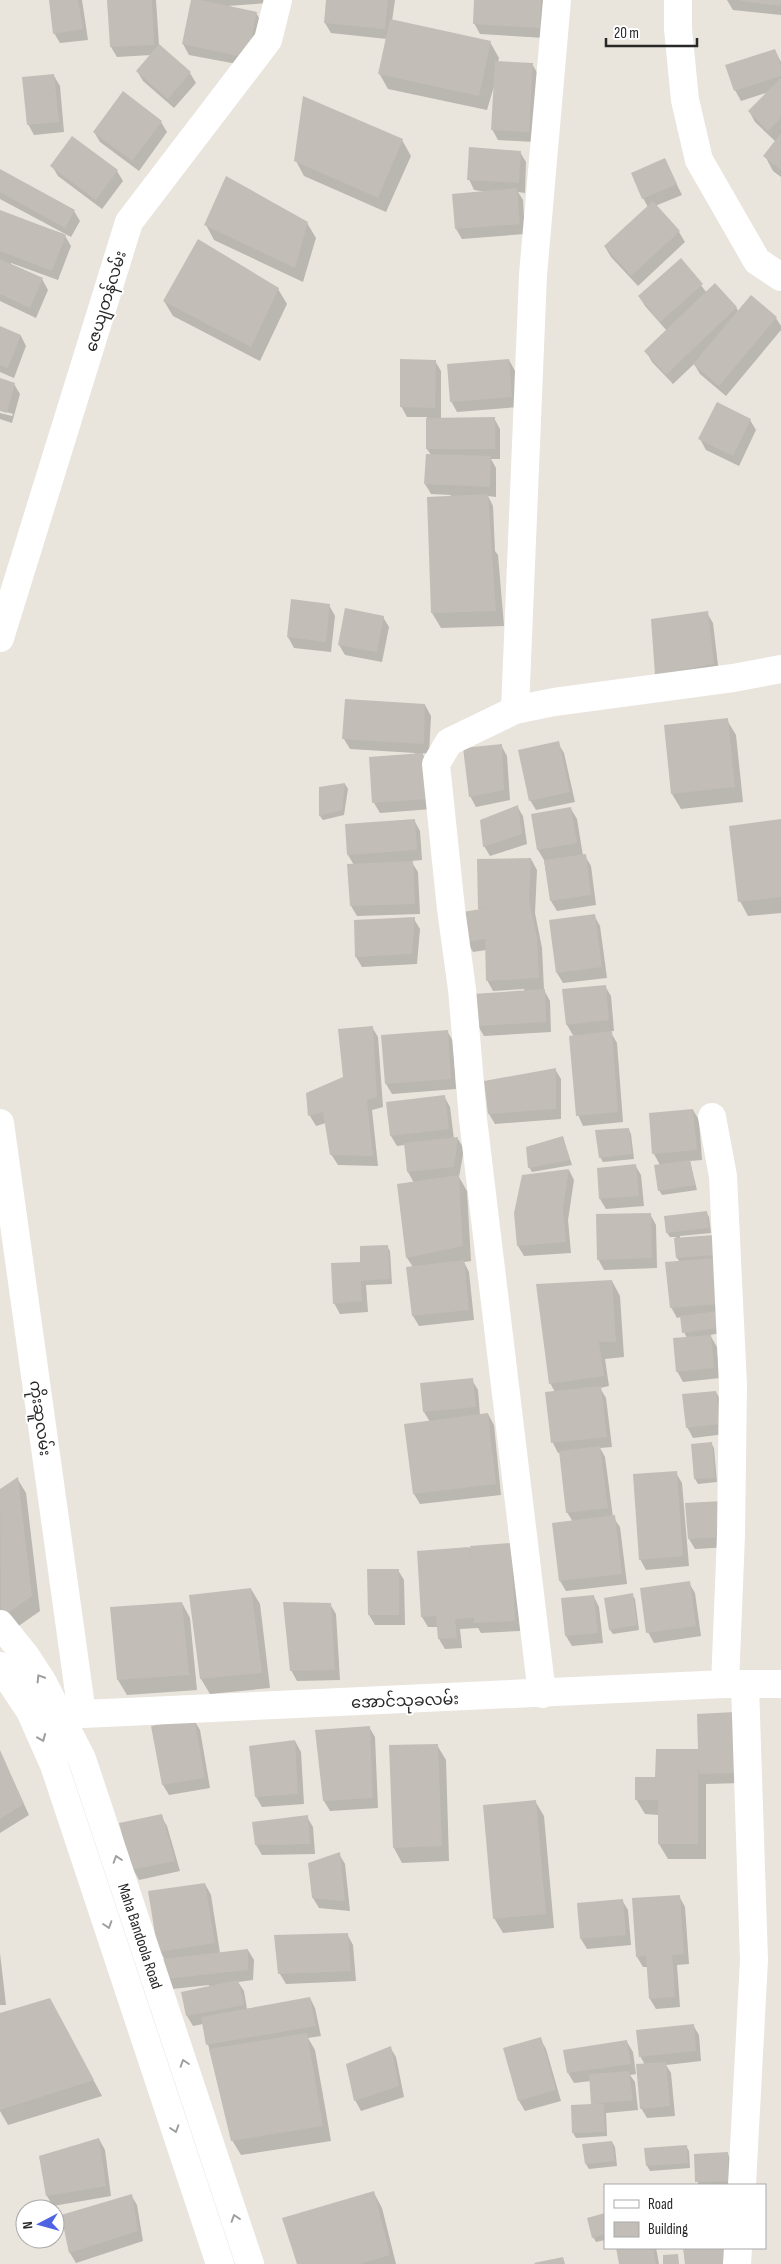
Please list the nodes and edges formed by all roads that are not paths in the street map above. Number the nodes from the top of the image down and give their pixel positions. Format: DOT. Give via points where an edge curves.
graph roads {
  1 [pos="278,0"];
  2 [pos="558,0"];
  3 [pos="678,0"];
  4 [pos="781,277"];
  5 [pos="0,638"];
  6 [pos="781,669"];
  7 [pos="515,710"];
  8 [pos="712,1117"];
  9 [pos="0,1123"];
  10 [pos="0,1624"];
  11 [pos="0,1666"];
  12 [pos="735,1684"];
  13 [pos="781,1684"];
  14 [pos="542,1694"];
  15 [pos="30,1711"];
  16 [pos="72,1714"];
  17 [pos="742,2184"];
  18 [pos="738,2249"];
  19 [pos="220,2264"];
  20 [pos="250,2264"];
  21 [pos="737,2264"];
  1 -- 5 [label="street, ဇေယျတန်လမ်း" via="268,40 129,222"];
  2 -- 7 [label="street" via="533,275"];
  3 -- 4 [label="street" via="685,100 699,160 757,261"];
  6 -- 7 [label="street"];
  7 -- 14 [label="street" via="449,742 436,764 473,1119"];
  8 -- 12 [label="street" via="723,1176 733,1385 731,1535"];
  9 -- 16 [label="street, ကိုးဆူလမ်း"];
  16 -- 10 [label="street, Maha Bandoola Road, one-way"];
  11 -- 15 [label="street, Maha Bandoola Road"];
  12 -- 13 [label="street, အောင်သုခလမ်း"];
  12 -- 14 [label="street, အောင်သုခလမ်း"];
  12 -- 17 [label="street" via="754,1960"];
  14 -- 16 [label="street, အောင်သုခလမ်း"];
  15 -- 16 [label="street, အောင်သုခလမ်း"];
  15 -- 19 [label="street, Maha Bandoola Road, one-way" via="71,1813"];
  20 -- 16 [label="street, Maha Bandoola Road, one-way" via="82,1759"];
  18 -- 21 [label="street"];
}
